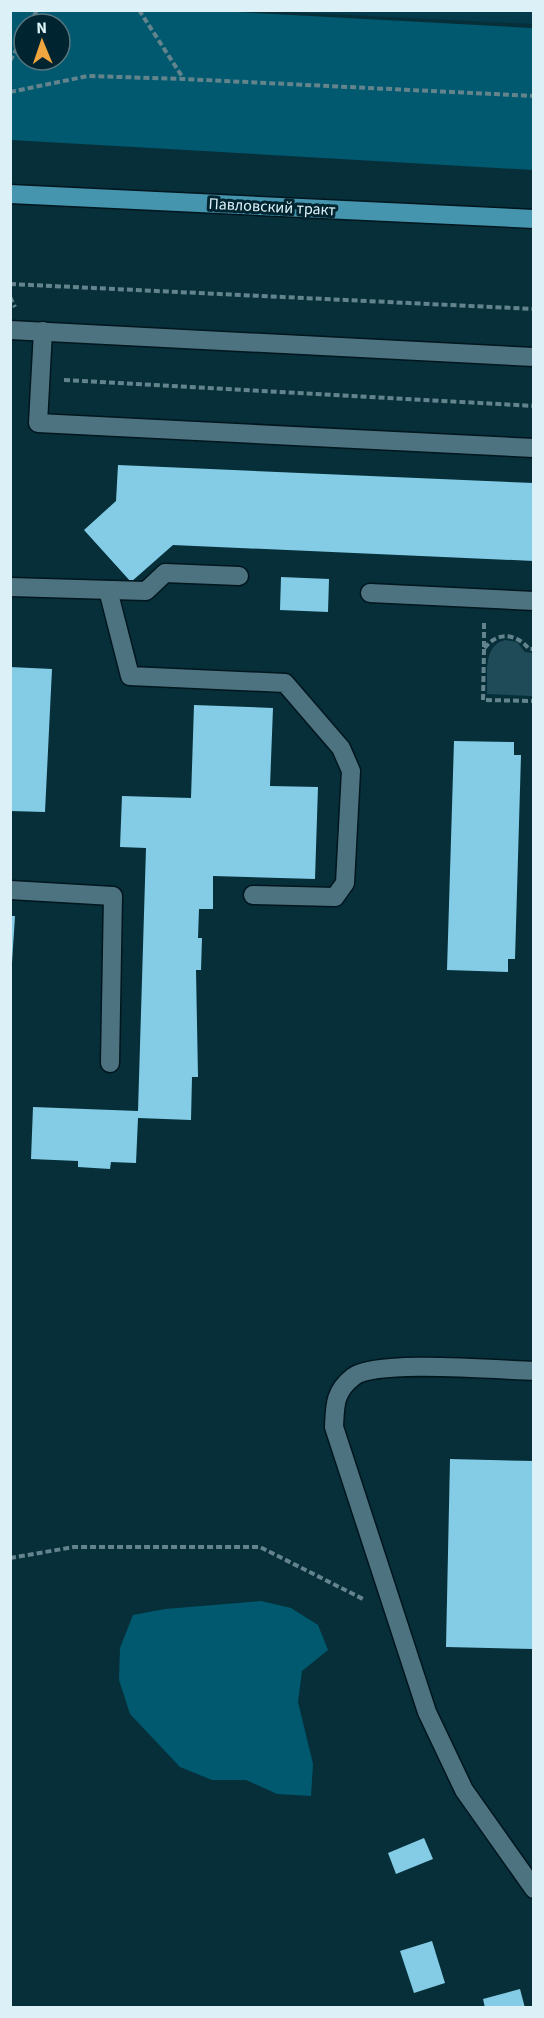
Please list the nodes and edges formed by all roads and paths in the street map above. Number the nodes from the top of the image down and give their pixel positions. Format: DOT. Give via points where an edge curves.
graph roads {
  1 [pos="139,10"];
  2 [pos="184,79"];
  3 [pos="10,92"];
  4 [pos="534,96"];
  5 [pos="10,194"];
  6 [pos="534,219"];
  7 [pos="10,284"];
  8 [pos="534,309"];
  9 [pos="10,330"];
  10 [pos="43,331"];
  11 [pos="534,357"];
  12 [pos="41,379"];
  13 [pos="534,406"];
  14 [pos="534,448"];
  15 [pos="239,576"];
  16 [pos="10,586"];
  17 [pos="108,591"];
  18 [pos="370,593"];
  19 [pos="484,598"];
  20 [pos="534,601"];
  21 [pos="484,649"];
  22 [pos="534,649"];
  23 [pos="534,701"];
  24 [pos="10,890"];
  25 [pos="253,895"];
  26 [pos="110,1063"];
  27 [pos="534,1371"];
  28 [pos="10,1558"];
  29 [pos="395,1616"];
  30 [pos="534,1889"];
  1 -- 2 [label="path"];
  2 -- 3 [label="path" via="88,76"];
  2 -- 4 [label="path"];
  5 -- 6 [label="main road, Павловский тракт"];
  7 -- 8 [label="path"];
  9 -- 10 [label="street"];
  10 -- 11 [label="street"];
  10 -- 12 [label="street"];
  12 -- 13 [label="path"];
  12 -- 14 [label="street" via="38,423"];
  15 -- 17 [label="street" via="165,573 146,591"];
  16 -- 17 [label="street"];
  17 -- 25 [label="street" via="130,676 285,683 341,748 351,771 345,883 335,897"];
  18 -- 19 [label="street"];
  19 -- 20 [label="street"];
  19 -- 21 [label="path"];
  21 -- 22 [label="path" via="498,637 506,636 516,637"];
  21 -- 23 [label="path" via="483,700"];
  24 -- 26 [label="street" via="113,896"];
  27 -- 29 [label="street" via="392,1366 354,1376 336,1398 334,1427"];
  28 -- 29 [label="path" via="74,1547 260,1547"];
  29 -- 30 [label="street" via="428,1712 464,1790"];
}
